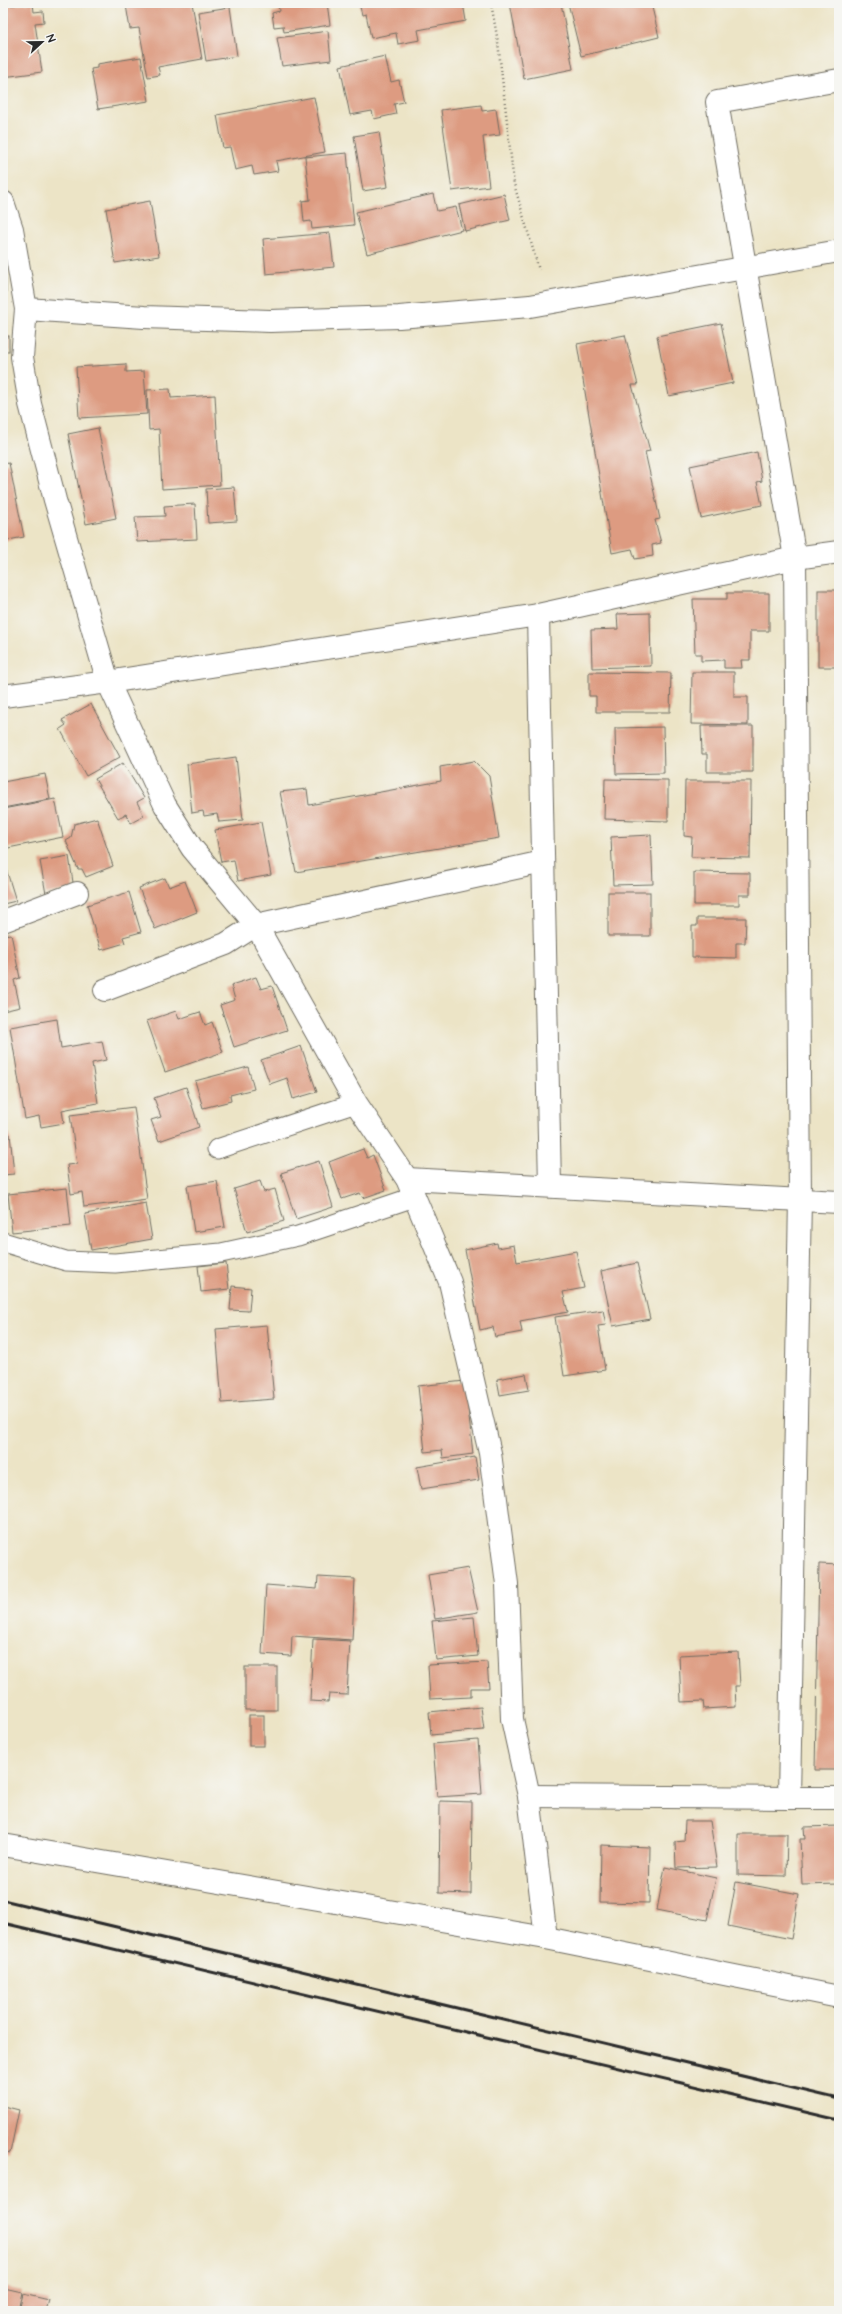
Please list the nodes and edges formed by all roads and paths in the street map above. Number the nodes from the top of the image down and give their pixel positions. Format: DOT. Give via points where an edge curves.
graph roads {
  1 [pos="491,3"];
  2 [pos="839,80"];
  3 [pos="3,202"];
  4 [pos="839,251"];
  5 [pos="747,268"];
  6 [pos="539,270"];
  7 [pos="26,309"];
  8 [pos="839,552"];
  9 [pos="795,558"];
  10 [pos="538,615"];
  11 [pos="108,682"];
  12 [pos="3,696"];
  13 [pos="543,862"];
  14 [pos="78,893"];
  15 [pos="3,921"];
  16 [pos="256,925"];
  17 [pos="105,990"];
  18 [pos="356,1103"];
  19 [pos="217,1150"];
  20 [pos="550,1186"];
  21 [pos="411,1188"];
  22 [pos="800,1199"];
  23 [pos="839,1202"];
  24 [pos="3,1242"];
  25 [pos="529,1796"];
  26 [pos="789,1798"];
  27 [pos="839,1798"];
  28 [pos="3,1845"];
  29 [pos="546,1938"];
  30 [pos="839,1997"];
  1 -- 6 [label="path" via="498,42 514,184"];
  2 -- 5 [label="street" via="717,102"];
  3 -- 7 [label="street" via="12,230"];
  4 -- 5 [label="street"];
  5 -- 7 [label="street" via="530,306 399,317 270,321 144,317"];
  5 -- 9 [label="street"];
  7 -- 11 [label="street" via="22,357 30,404"];
  8 -- 9 [label="street"];
  9 -- 10 [label="street"];
  9 -- 22 [label="street"];
  10 -- 11 [label="street"];
  10 -- 13 [label="street"];
  11 -- 12 [label="street"];
  11 -- 16 [label="street" via="165,805 192,848"];
  13 -- 16 [label="street"];
  13 -- 20 [label="street"];
  14 -- 15 [label="street"];
  16 -- 17 [label="street" via="226,944"];
  16 -- 18 [label="street"];
  18 -- 19 [label="lane"];
  18 -- 21 [label="street"];
  20 -- 21 [label="street"];
  20 -- 22 [label="street"];
  21 -- 24 [label="lane" via="298,1236 222,1253 115,1263 66,1261"];
  21 -- 25 [label="street" via="450,1282 490,1452 507,1584 512,1719"];
  22 -- 23 [label="street"];
  22 -- 26 [label="street"];
  25 -- 26 [label="street"];
  25 -- 29 [label="street"];
  26 -- 27 [label="street"];
  28 -- 29 [label="street"];
  29 -- 30 [label="street"];
}
